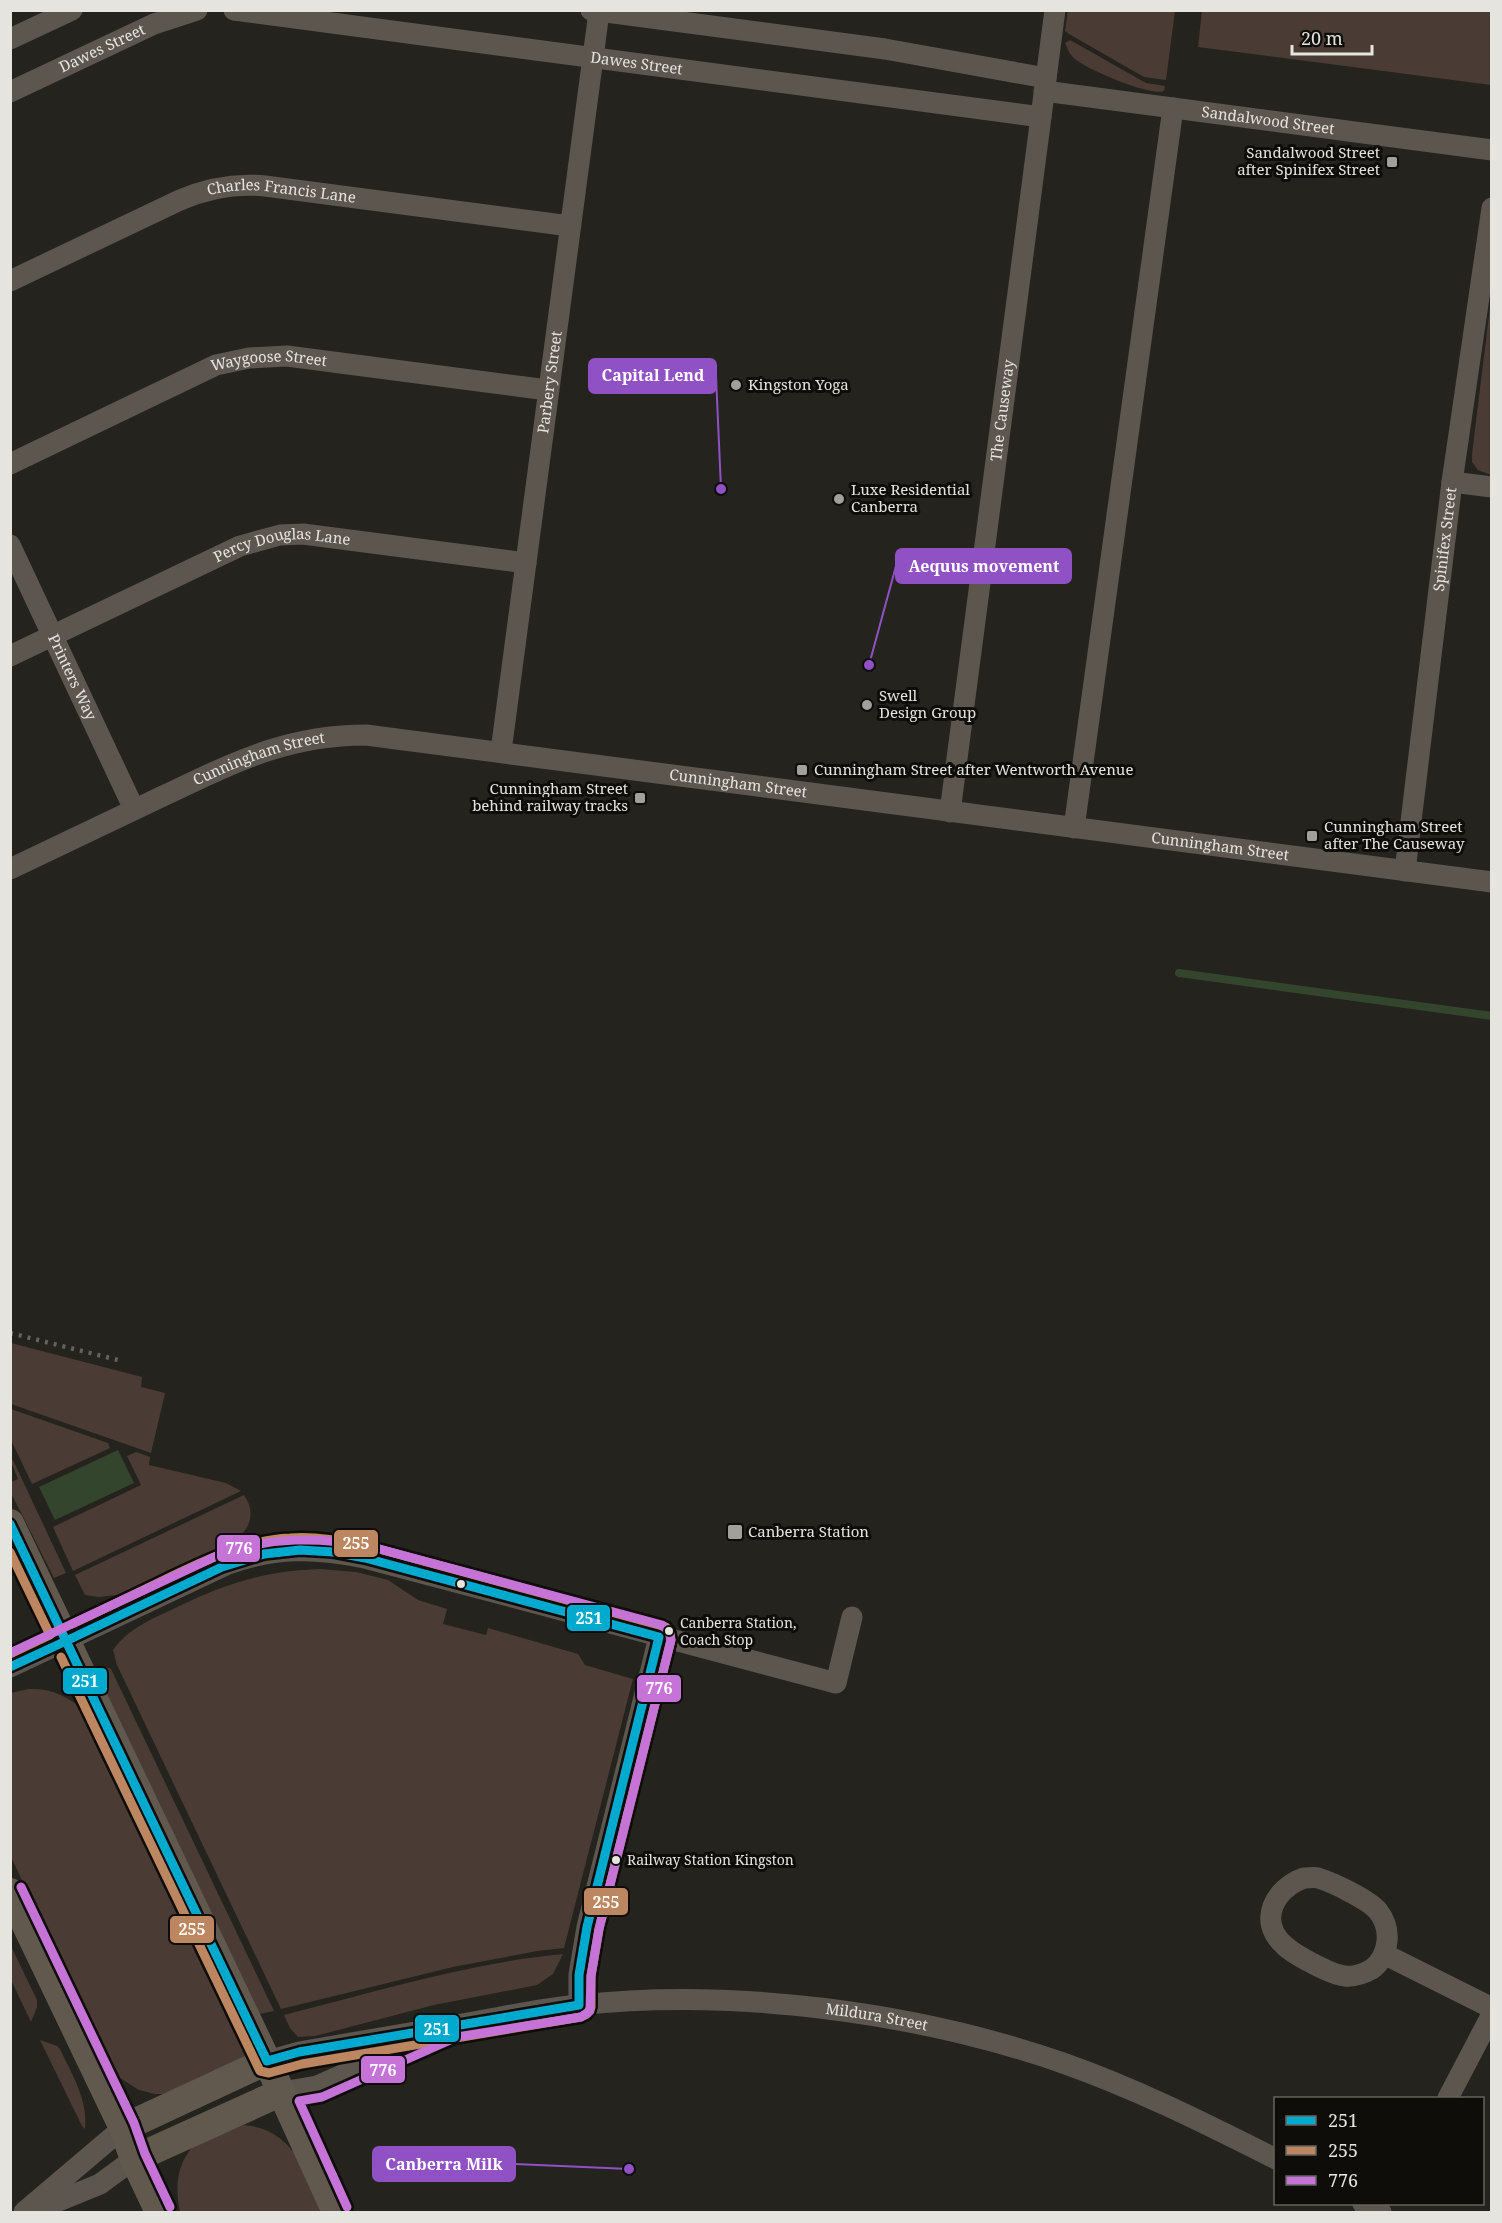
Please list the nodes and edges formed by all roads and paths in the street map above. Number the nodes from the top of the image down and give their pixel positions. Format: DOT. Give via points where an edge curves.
graph roads {
  1 [pos="72,10"];
  2 [pos="234,10"];
  3 [pos="1055,10"];
  4 [pos="192,11"];
  5 [pos="595,11"];
  6 [pos="10,39"];
  7 [pos="593,57"];
  8 [pos="1045,85"];
  9 [pos="10,92"];
  10 [pos="1173,108"];
  11 [pos="1041,117"];
  12 [pos="1491,150"];
  13 [pos="1491,208"];
  14 [pos="570,226"];
  15 [pos="10,280"];
  16 [pos="548,390"];
  17 [pos="10,464"];
  18 [pos="1452,482"];
  19 [pos="1491,488"];
  20 [pos="10,545"];
  21 [pos="526,563"];
  22 [pos="54,635"];
  23 [pos="10,656"];
  24 [pos="501,752"];
  25 [pos="134,809"];
  26 [pos="950,812"];
  27 [pos="1074,828"];
  28 [pos="10,869"];
  29 [pos="1405,871"];
  30 [pos="1491,882"];
  31 [pos="10,1524"];
  32 [pos="852,1617"];
  33 [pos="659,1637"];
  34 [pos="67,1641"];
  35 [pos="10,1667"];
  36 [pos="10,1892"];
  37 [pos="1384,1954"];
  38 [pos="579,2005"];
  39 [pos="1491,2008"];
  40 [pos="1491,2014"];
  41 [pos="454,2025"];
  42 [pos="267,2061"];
  43 [pos="282,2092"];
  44 [pos="1450,2097"];
  45 [pos="123,2128"];
  46 [pos="134,2158"];
  47 [pos="1274,2158"];
  48 [pos="1365,2205"];
  49 [pos="24,2212"];
  50 [pos="30,2212"];
  51 [pos="159,2212"];
  52 [pos="336,2212"];
  53 [pos="1381,2212"];
  1 -- 6 [label="street"];
  2 -- 7 [label="street, Dawes Street"];
  3 -- 8 [label="street, The Causeway"];
  4 -- 9 [label="street, Dawes Street" via="154,24"];
  5 -- 7 [label="street, Parbery Street"];
  5 -- 8 [label="street" via="885,49"];
  7 -- 11 [label="street, Dawes Street"];
  7 -- 14 [label="street, Parbery Street"];
  8 -- 10 [label="street, Sandalwood Street"];
  8 -- 11 [label="street, The Causeway"];
  10 -- 12 [label="street, Sandalwood Street"];
  10 -- 27 [label="street"];
  11 -- 26 [label="street, The Causeway"];
  13 -- 18 [label="street, Spinifex Street"];
  14 -- 15 [label="street, Charles Francis Lane" via="233,185 189,196"];
  14 -- 16 [label="street, Parbery Street"];
  16 -- 17 [label="street, Waygoose Street" via="287,356 249,358 216,365"];
  16 -- 21 [label="street, Parbery Street"];
  18 -- 19 [label="street"];
  18 -- 29 [label="street, Spinifex Street"];
  20 -- 22 [label="street, Printers Way"];
  21 -- 22 [label="street, Percy Douglas Lane" via="327,536 280,535 240,546"];
  21 -- 24 [label="street, Parbery Street"];
  22 -- 23 [label="street, Percy Douglas Lane"];
  22 -- 25 [label="street, Printers Way"];
  24 -- 25 [label="street, Cunningham Street" via="366,735 304,740 232,763"];
  24 -- 26 [label="street, Cunningham Street"];
  25 -- 28 [label="street, Cunningham Street"];
  26 -- 27 [label="street, Cunningham Street"];
  27 -- 29 [label="street, Cunningham Street"];
  29 -- 30 [label="street, Cunningham Street"];
  31 -- 34 [label="main road"];
  32 -- 33 [label="street" via="836,1683"];
  33 -- 34 [label="street" via="365,1558 304,1550 262,1553 228,1564"];
  33 -- 38 [label="street" via="587,1927 579,1975"];
  34 -- 35 [label="street"];
  34 -- 42 [label="main road"];
  36 -- 45 [label="main road"];
  37 -- 37 [label="street" via="1371,1969 1359,1975 1332,1972 1284,1946 1272,1924 1275,1899 1282,1889 1304,1878 1329,1882 1378,1910 1388,1935"];
  37 -- 39 [label="street"];
  38 -- 41 [label="street, Mildura Street"];
  38 -- 47 [label="street, Mildura Street" via="692,2001 763,2004 885,2018 958,2032 1065,2064 1120,2086 1177,2109"];
  40 -- 44 [label="street"];
  41 -- 42 [label="street, Mildura Street"];
  41 -- 43 [label="street, Mildura Street" via="317,2086"];
  42 -- 43 [label="main road"];
  42 -- 45 [label="main road"];
  43 -- 46 [label="main road"];
  43 -- 52 [label="main road"];
  45 -- 46 [label="main road"];
  45 -- 49 [label="street"];
  46 -- 50 [label="street" via="100,2184"];
  46 -- 51 [label="main road"];
  48 -- 53 [label="street"];
}
